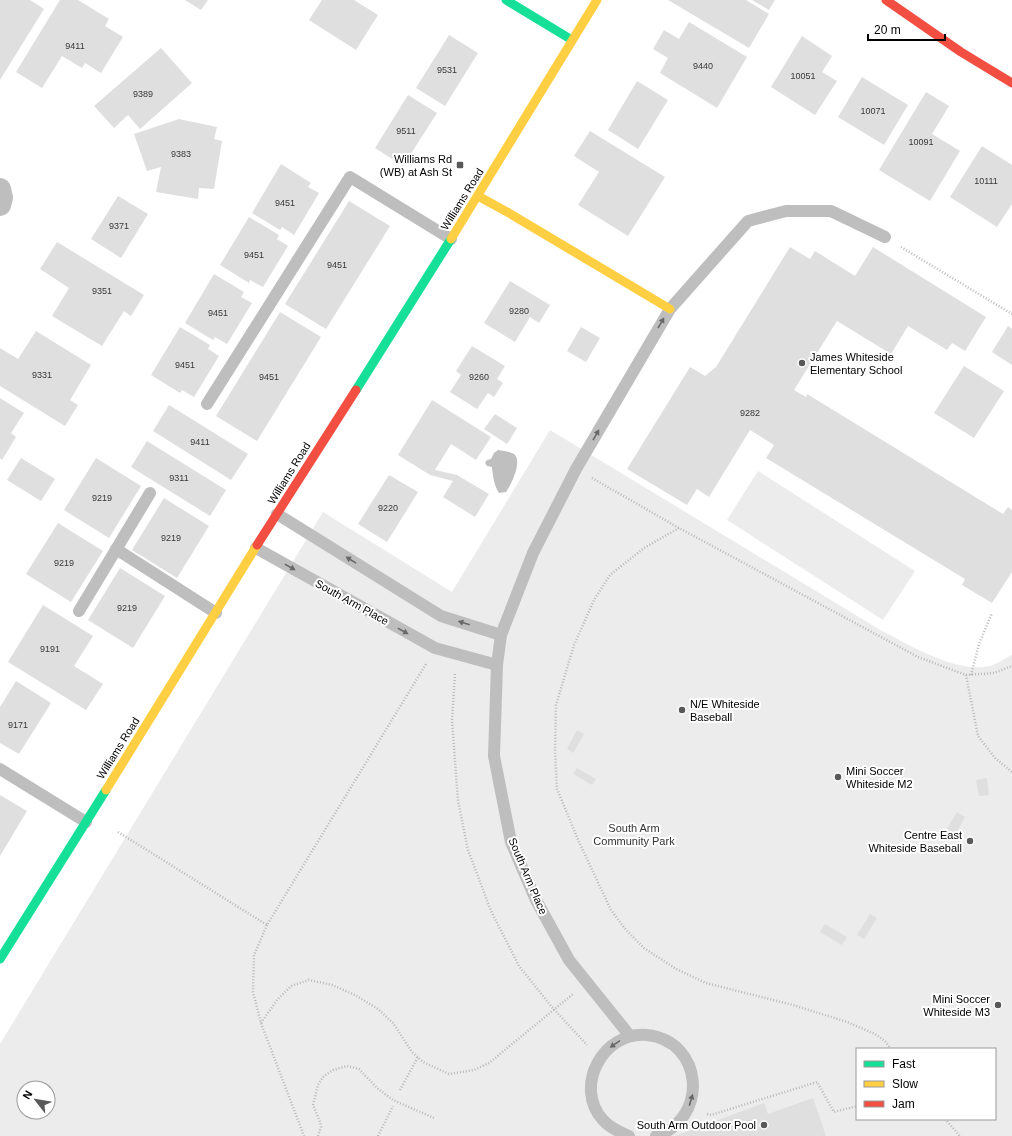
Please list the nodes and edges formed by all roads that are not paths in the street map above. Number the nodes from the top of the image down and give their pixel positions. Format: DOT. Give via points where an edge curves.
graph roads {
  1 [pos="506,0"];
  2 [pos="597,0"];
  3 [pos="886,0"];
  4 [pos="572,40"];
  5 [pos="1012,83"];
  6 [pos="0,189"];
  7 [pos="478,196"];
  8 [pos="0,205"];
  9 [pos="885,237"];
  10 [pos="451,239"];
  11 [pos="670,309"];
  12 [pos="207,404"];
  13 [pos="150,493"];
  14 [pos="277,514"];
  15 [pos="256,548"];
  16 [pos="116,549"];
  17 [pos="79,610"];
  18 [pos="216,613"];
  19 [pos="501,635"];
  20 [pos="497,665"];
  21 [pos="0,769"];
  22 [pos="86,822"];
  23 [pos="0,959"];
  24 [pos="630,1036"];
  25 [pos="629,1136"];
  26 [pos="656,1136"];
  1 -- 4 [label="street"];
  2 -- 4 [label="street, Williams Road"];
  3 -- 5 [label="street" via="961,52"];
  4 -- 7 [label="street, Williams Road"];
  6 -- 8 [label="street"];
  7 -- 10 [label="street, Williams Road"];
  7 -- 11 [label="street"];
  9 -- 11 [label="lane, South Arm Place" via="831,211 786,211 748,221"];
  10 -- 12 [label="lane" via="350,177"];
  10 -- 14 [label="street, Williams Road"];
  19 -- 11 [label="lane, South Arm Place, one-way" via="533,553 576,469"];
  13 -- 16 [label="lane"];
  14 -- 15 [label="street, Williams Road"];
  19 -- 14 [label="lane, one-way" via="441,616"];
  15 -- 18 [label="street, Williams Road"];
  15 -- 20 [label="lane, South Arm Place, one-way" via="436,648"];
  16 -- 17 [label="lane"];
  16 -- 18 [label="lane"];
  18 -- 22 [label="street, Williams Road"];
  19 -- 20 [label="lane, South Arm Place"];
  20 -- 24 [label="lane, South Arm Place" via="494,756 512,842 536,900 569,960"];
  21 -- 22 [label="lane"];
  22 -- 23 [label="street, Williams Road"];
  24 -- 25 [label="lane, one-way" via="614,1043 601,1055 594,1071 591,1088 594,1105 602,1120 616,1131"];
  26 -- 24 [label="lane, one-way" via="666,1133 680,1122 689,1108 694,1092 693,1076 687,1061 676,1048 663,1039 647,1035"];
}
